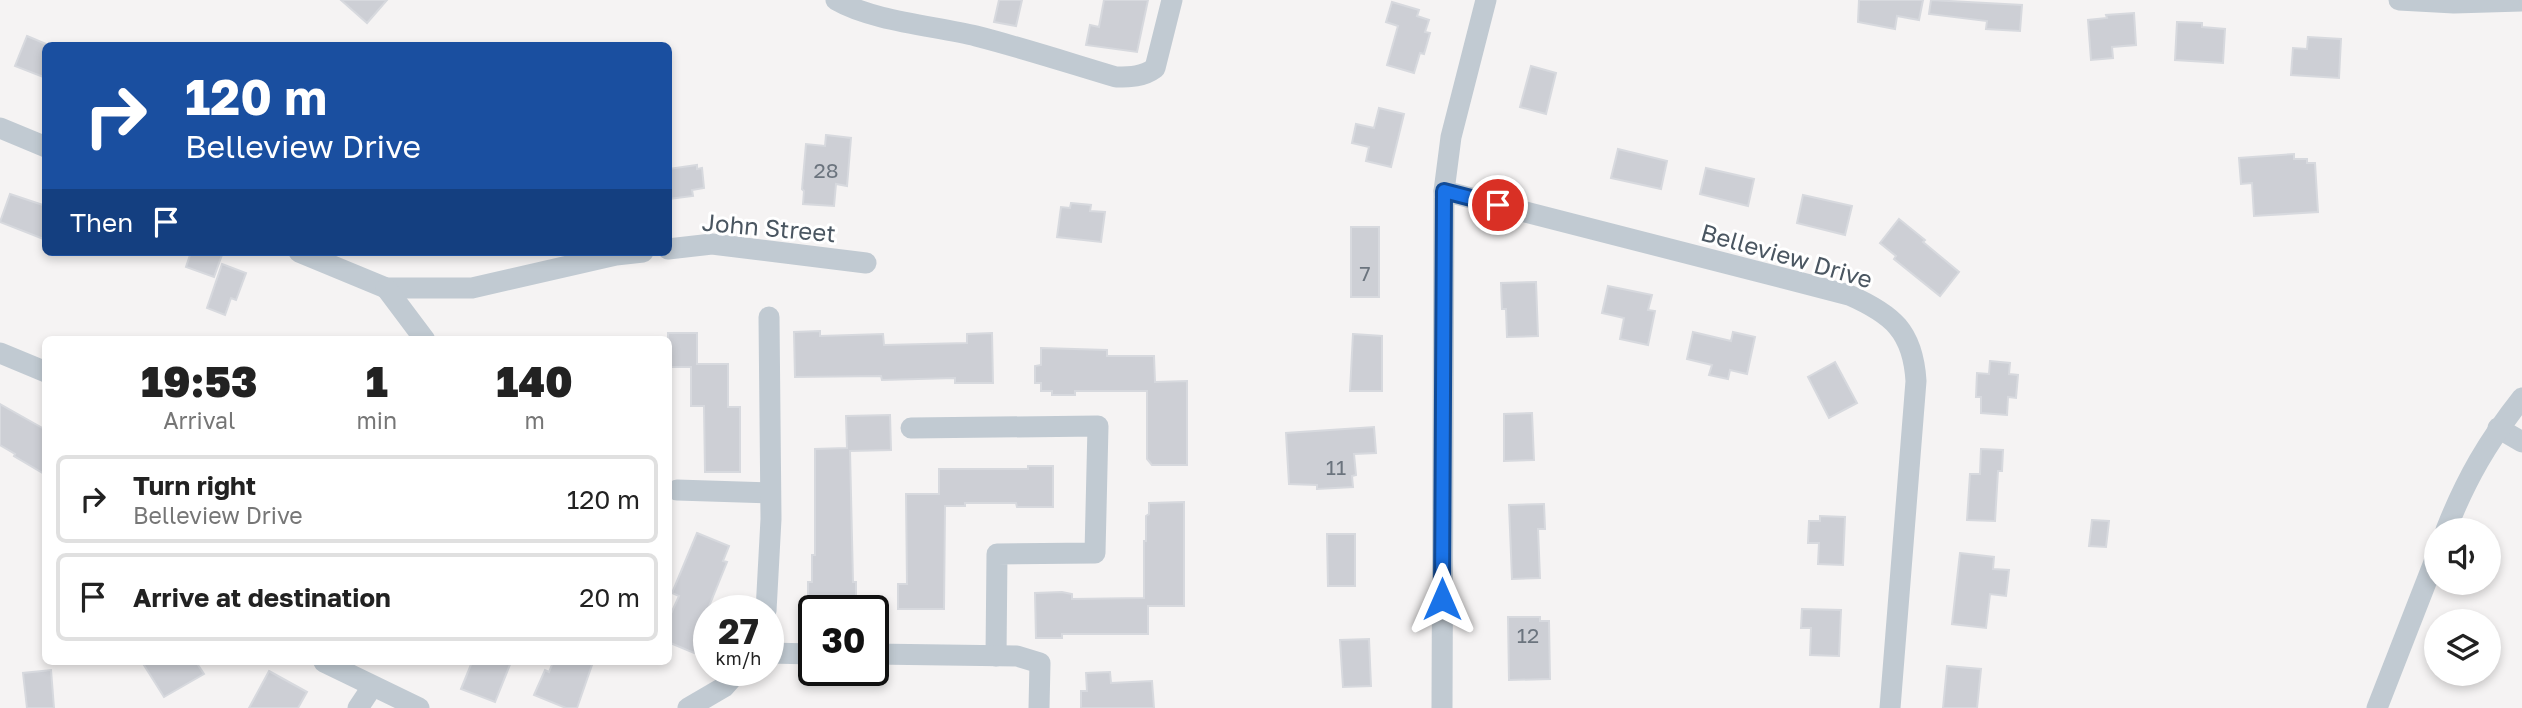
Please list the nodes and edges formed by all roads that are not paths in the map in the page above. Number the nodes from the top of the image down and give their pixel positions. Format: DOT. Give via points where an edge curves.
graph roads {
  1 [pos="836,0"];
  2 [pos="1172,0"];
  3 [pos="1486,0"];
  4 [pos="2399,0"];
  5 [pos="2522,1"];
  6 [pos="0,128"];
  7 [pos="42,145"];
  8 [pos="1444,191"];
  9 [pos="672,249"];
  10 [pos="309,256"];
  11 [pos="613,256"];
  12 [pos="866,263"];
  13 [pos="386,288"];
  14 [pos="769,317"];
  15 [pos="422,336"];
  16 [pos="0,353"];
  17 [pos="42,370"];
  18 [pos="2522,398"];
  19 [pos="911,428"];
  20 [pos="2498,428"];
  21 [pos="2522,442"];
  22 [pos="677,490"];
  23 [pos="770,493"];
  24 [pos="2451,518"];
  25 [pos="2424,587"];
  26 [pos="767,595"];
  27 [pos="889,654"];
  28 [pos="996,656"];
  29 [pos="330,665"];
  30 [pos="725,686"];
  31 [pos="372,687"];
  32 [pos="358,708"];
  33 [pos="419,708"];
  34 [pos="688,708"];
  35 [pos="1039,708"];
  36 [pos="1442,708"];
  37 [pos="1890,708"];
  38 [pos="2377,708"];
  1 -- 2 [label="street" via="894,20 976,36 1129,77 1154,68"];
  3 -- 8 [label="street" via="1451,137"];
  4 -- 5 [label="street" via="2454,4"];
  6 -- 7 [label="street"];
  8 -- 36 [label="street"];
  8 -- 37 [label="street, Belleview Drive" via="1849,295 1878,308 1901,330 1910,348 1916,381"];
  9 -- 12 [label="street, John Street" via="712,244"];
  10 -- 13 [label="street"];
  11 -- 13 [label="street" via="472,288"];
  13 -- 15 [label="street"];
  14 -- 23 [label="street"];
  16 -- 17 [label="street"];
  18 -- 20 [label="street"];
  19 -- 28 [label="street" via="1098,426 1095,553 997,554"];
  20 -- 21 [label="street"];
  20 -- 24 [label="street" via="2463,486"];
  22 -- 23 [label="street"];
  23 -- 26 [label="street"];
  25 -- 38 [label="street"];
  27 -- 28 [label="street"];
  28 -- 35 [label="street" via="1040,663"];
  29 -- 31 [label="street"];
  30 -- 34 [label="street"];
  31 -- 32 [label="street"];
  31 -- 33 [label="street"];
}
